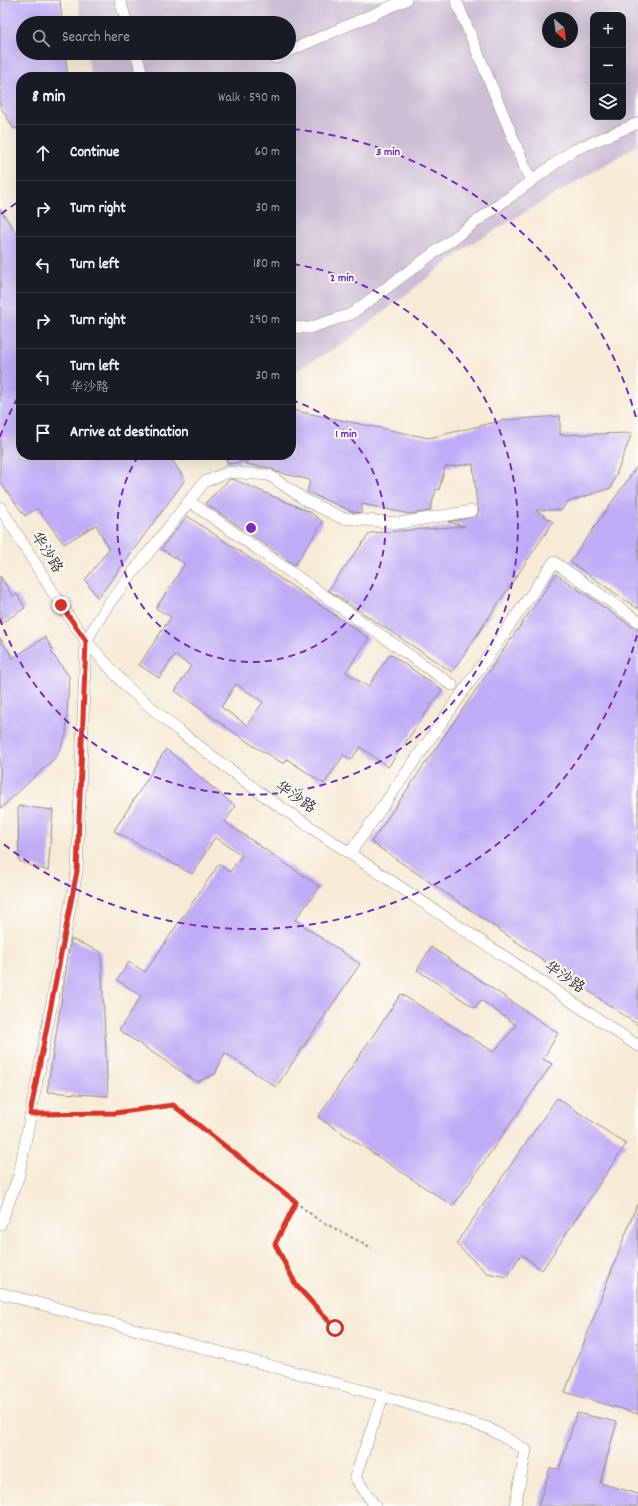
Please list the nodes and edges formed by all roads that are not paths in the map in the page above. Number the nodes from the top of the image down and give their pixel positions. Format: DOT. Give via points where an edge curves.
graph roads {
  1 [pos="120,0"];
  2 [pos="406,0"];
  3 [pos="456,0"];
  4 [pos="125,16"];
  5 [pos="296,48"];
  6 [pos="138,60"];
  7 [pos="142,72"];
  8 [pos="638,123"];
  9 [pos="531,182"];
  10 [pos="296,327"];
  11 [pos="189,501"];
  12 [pos="0,507"];
  13 [pos="472,510"];
  14 [pos="638,621"];
  15 [pos="86,641"];
  16 [pos="452,685"];
  17 [pos="350,853"];
  18 [pos="638,1046"];
  19 [pos="0,1225"];
  20 [pos="0,1293"];
  21 [pos="383,1396"];
  22 [pos="375,1506"];
  23 [pos="515,1506"];
  1 -- 4 [label="street"];
  2 -- 5 [label="street"];
  3 -- 9 [label="street"];
  6 -- 7 [label="street"];
  8 -- 9 [label="street" via="572,151"];
  9 -- 10 [label="street" via="351,314 309,328"];
  11 -- 13 [label="street" via="204,482 228,472 269,475 307,501 342,518 399,523"];
  11 -- 15 [label="street" via="109,603"];
  11 -- 16 [label="street"];
  12 -- 15 [label="street, 华沙路"];
  14 -- 17 [label="street" via="554,562"];
  15 -- 17 [label="street, 华沙路" via="128,688 178,730 267,798"];
  15 -- 19 [label="street" via="77,871 19,1175"];
  17 -- 18 [label="street, 华沙路"];
  20 -- 21 [label="street"];
  21 -- 22 [label="street" via="355,1477"];
  21 -- 23 [label="street" via="488,1428 526,1450"];
}
